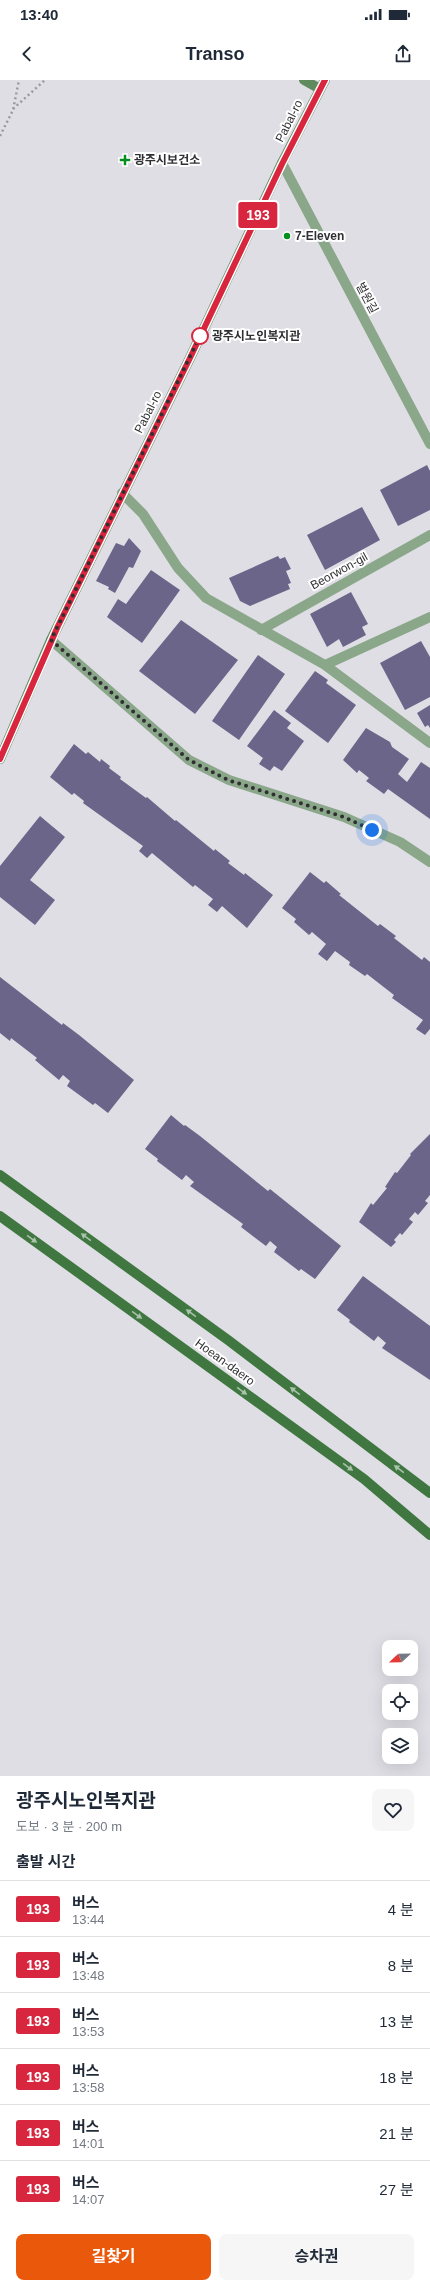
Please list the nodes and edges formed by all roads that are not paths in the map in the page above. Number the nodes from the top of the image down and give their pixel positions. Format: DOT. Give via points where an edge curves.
graph roads {
  1 [pos="304,80"];
  2 [pos="325,80"];
  3 [pos="320,90"];
  4 [pos="282,164"];
  5 [pos="430,444"];
  6 [pos="122,493"];
  7 [pos="430,535"];
  8 [pos="430,617"];
  9 [pos="260,630"];
  10 [pos="51,640"];
  11 [pos="325,665"];
  12 [pos="430,743"];
  13 [pos="0,759"];
  14 [pos="430,862"];
  15 [pos="0,1175"];
  16 [pos="0,1216"];
  17 [pos="430,1493"];
  18 [pos="430,1535"];
  1 -- 3 [label="main road"];
  2 -- 3 [label="main road, Pabal-ro"];
  3 -- 4 [label="main road, Pabal-ro"];
  4 -- 5 [label="street, 벌원길"];
  4 -- 6 [label="main road, Pabal-ro" via="190,358"];
  6 -- 9 [label="street" via="143,514 178,568 206,598"];
  6 -- 10 [label="main road, Pabal-ro"];
  7 -- 9 [label="street, Beorwon-gil"];
  8 -- 11 [label="street"];
  9 -- 11 [label="street"];
  10 -- 13 [label="main road, Pabal-ro"];
  10 -- 14 [label="street" via="189,760 228,780 344,817 400,842"];
  11 -- 12 [label="street"];
  17 -- 15 [label="main road, Hoean-daero, one-way" via="228,1340"];
  16 -- 18 [label="main road, Hoean-daero, one-way" via="364,1479"];
}
